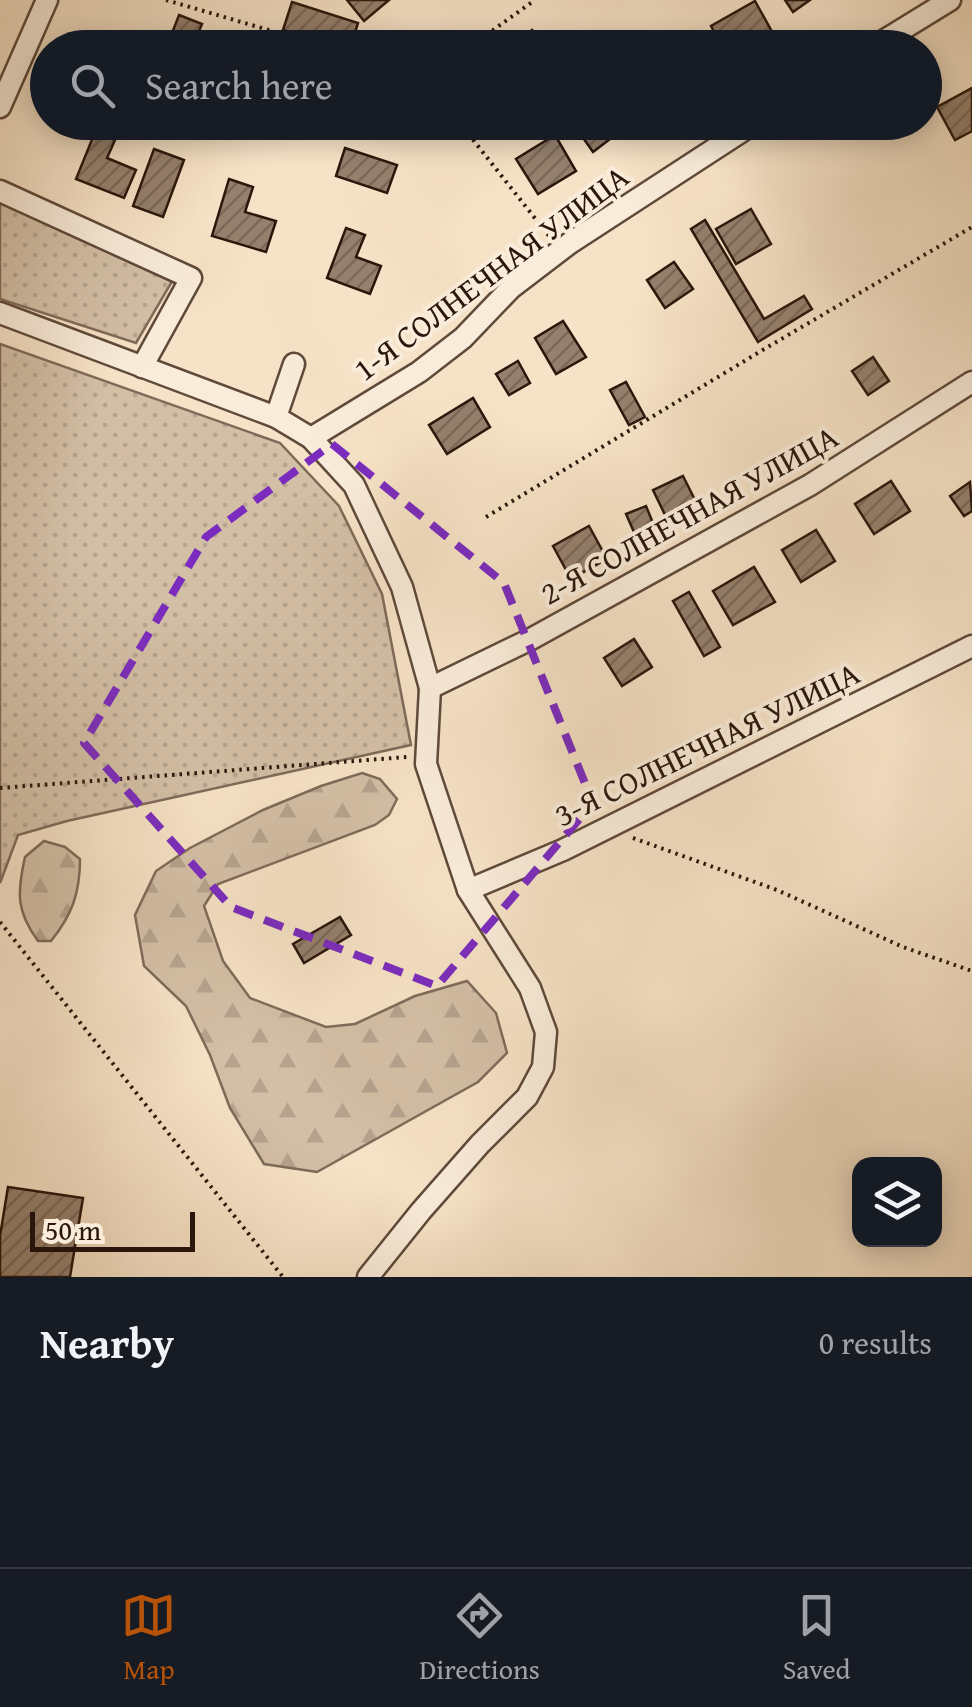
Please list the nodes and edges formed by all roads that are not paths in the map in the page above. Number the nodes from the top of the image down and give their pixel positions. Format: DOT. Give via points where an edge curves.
graph roads {
  1 [pos="46,0"];
  2 [pos="950,0"];
  3 [pos="33,30"];
  4 [pos="901,30"];
  5 [pos="30,37"];
  6 [pos="0,106"];
  7 [pos="728,140"];
  8 [pos="0,191"];
  9 [pos="0,314"];
  10 [pos="294,364"];
  11 [pos="142,367"];
  12 [pos="972,382"];
  13 [pos="276,417"];
  14 [pos="310,438"];
  15 [pos="972,646"];
  16 [pos="430,688"];
  17 [pos="468,890"];
  18 [pos="368,1277"];
  1 -- 3 [label="street"];
  2 -- 4 [label="street"];
  5 -- 6 [label="street"];
  7 -- 14 [label="street, 1-Я СОЛНЕЧНАЯ УЛИЦА" via="560,250 419,372"];
  8 -- 11 [label="street" via="192,278"];
  9 -- 11 [label="street"];
  10 -- 13 [label="street"];
  11 -- 13 [label="street"];
  12 -- 16 [label="street, 2-Я СОЛНЕЧНАЯ УЛИЦА" via="810,485"];
  13 -- 14 [label="street"];
  14 -- 16 [label="street" via="354,486 402,588"];
  15 -- 17 [label="street, 3-Я СОЛНЕЧНАЯ УЛИЦА" via="563,850"];
  16 -- 17 [label="street" via="426,764"];
  17 -- 18 [label="street" via="530,988 546,1032 543,1068 527,1097"];
}
